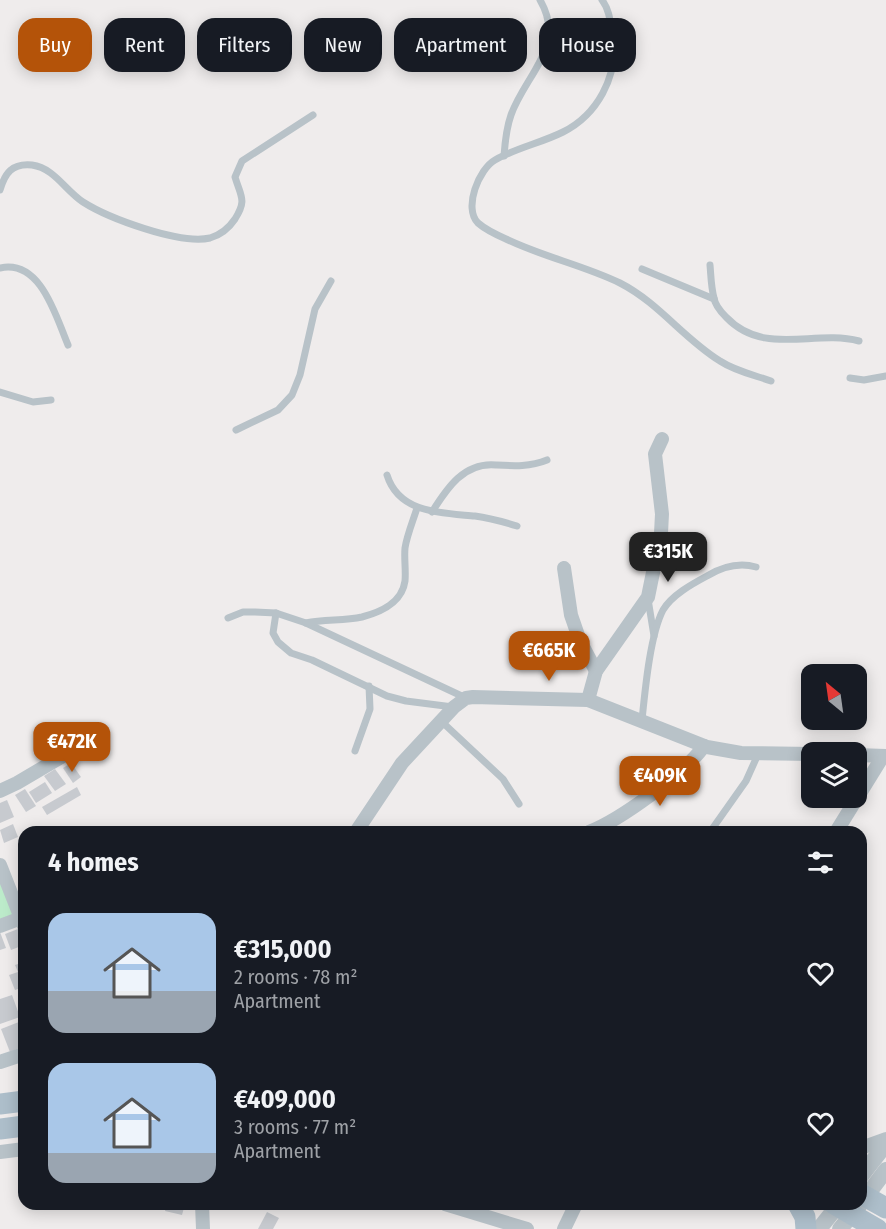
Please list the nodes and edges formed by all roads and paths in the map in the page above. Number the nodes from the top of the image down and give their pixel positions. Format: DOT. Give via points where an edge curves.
graph roads {
  1 [pos="540,0"];
  2 [pos="603,0"];
  3 [pos="313,115"];
  4 [pos="504,156"];
  5 [pos="0,190"];
  6 [pos="710,265"];
  7 [pos="0,268"];
  8 [pos="642,269"];
  9 [pos="331,281"];
  10 [pos="714,299"];
  11 [pos="859,341"];
  12 [pos="68,345"];
  13 [pos="886,376"];
  14 [pos="850,378"];
  15 [pos="771,381"];
  16 [pos="0,392"];
  17 [pos="51,400"];
  18 [pos="236,430"];
  19 [pos="662,439"];
  20 [pos="547,460"];
  21 [pos="387,475"];
  22 [pos="417,508"];
  23 [pos="432,512"];
  24 [pos="517,526"];
  25 [pos="756,567"];
  26 [pos="564,568"];
  27 [pos="648,597"];
  28 [pos="276,614"];
  29 [pos="228,618"];
  30 [pos="306,624"];
  31 [pos="655,638"];
  32 [pos="596,671"];
  33 [pos="369,686"];
  34 [pos="466,698"];
  35 [pos="588,700"];
  36 [pos="454,707"];
  37 [pos="440,720"];
  38 [pos="642,720"];
  39 [pos="704,746"];
  40 [pos="74,750"];
  41 [pos="355,751"];
  42 [pos="759,752"];
  43 [pos="801,754"];
  44 [pos="867,755"];
  45 [pos="884,756"];
  46 [pos="0,791"];
  47 [pos="519,804"];
  48 [pos="360,826"];
  49 [pos="603,826"];
  50 [pos="714,826"];
  51 [pos="840,826"];
  52 [pos="0,865"];
  53 [pos="18,908"];
  54 [pos="18,921"];
  55 [pos="0,926"];
  56 [pos="18,1056"];
  57 [pos="1,1060"];
  58 [pos="18,1102"];
  59 [pos="0,1104"];
  60 [pos="18,1127"];
  61 [pos="0,1129"];
  62 [pos="886,1139"];
  63 [pos="886,1144"];
  64 [pos="867,1146"];
  65 [pos="18,1150"];
  66 [pos="0,1152"];
  67 [pos="886,1170"];
  68 [pos="867,1176"];
  69 [pos="867,1188"];
  70 [pos="867,1205"];
  71 [pos="886,1208"];
  72 [pos="202,1210"];
  73 [pos="465,1210"];
  74 [pos="573,1210"];
  75 [pos="801,1210"];
  76 [pos="842,1210"];
  77 [pos="858,1210"];
  78 [pos="203,1229"];
  79 [pos="527,1229"];
  80 [pos="564,1229"];
  81 [pos="806,1229"];
  82 [pos="819,1229"];
  83 [pos="877,1229"];
  1 -- 4 [label="lane" via="550,32 538,66 511,113"];
  2 -- 4 [label="lane" via="609,9 615,52 601,98 565,132"];
  3 -- 5 [label="lane" via="242,161 235,177 243,207 230,227 211,238 187,239 112,217 73,195 54,175 32,165 19,165 9,171"];
  4 -- 15 [label="lane" via="484,172 474,193 471,207 478,223 519,245 632,289 722,362"];
  6 -- 10 [label="lane"];
  7 -- 12 [label="lane" via="18,268 43,289"];
  8 -- 10 [label="lane"];
  9 -- 18 [label="lane" via="315,309 292,394 278,410"];
  10 -- 11 [label="lane" via="733,325 760,337 783,341 830,336"];
  13 -- 14 [label="lane"];
  16 -- 17 [label="lane" via="33,402"];
  19 -- 27 [label="street" via="655,454 661,533"];
  20 -- 23 [label="lane" via="529,466 472,467 450,486"];
  21 -- 22 [label="lane" via="394,490"];
  22 -- 23 [label="lane"];
  22 -- 30 [label="lane" via="405,549 405,580 396,602 374,614"];
  23 -- 24 [label="lane"];
  25 -- 31 [label="lane" via="721,568 688,587 664,609"];
  26 -- 32 [label="street" via="571,615"];
  27 -- 31 [label="lane"];
  27 -- 32 [label="street"];
  28 -- 29 [label="lane" via="243,612"];
  28 -- 30 [label="lane"];
  28 -- 33 [label="lane" via="273,633 291,653"];
  30 -- 34 [label="lane"];
  31 -- 38 [label="lane"];
  32 -- 35 [label="street"];
  33 -- 36 [label="lane" via="406,701"];
  33 -- 41 [label="lane" via="370,709"];
  34 -- 35 [label="street"];
  34 -- 36 [label="street"];
  35 -- 38 [label="street"];
  36 -- 37 [label="street"];
  37 -- 47 [label="lane" via="503,779"];
  37 -- 48 [label="street" via="390,779"];
  38 -- 39 [label="street"];
  39 -- 42 [label="street" via="722,751"];
  39 -- 49 [label="street" via="654,792"];
  40 -- 46 [label="street"];
  42 -- 43 [label="street"];
  42 -- 50 [label="lane" via="746,781"];
  44 -- 45 [label="street"];
  45 -- 51 [label="street"];
  52 -- 53 [label="street"];
  54 -- 55 [label="street"];
  56 -- 57 [label="street"];
  58 -- 59 [label="main road"];
  60 -- 61 [label="main road"];
  62 -- 64 [label="street"];
  63 -- 68 [label="street"];
  65 -- 66 [label="street"];
  67 -- 69 [label="street"];
  70 -- 71 [label="main road"];
  72 -- 78 [label="street"];
  73 -- 79 [label="street"];
  74 -- 80 [label="street"];
  75 -- 81 [label="main road"];
  76 -- 82 [label="street"];
  77 -- 83 [label="main road"];
}
